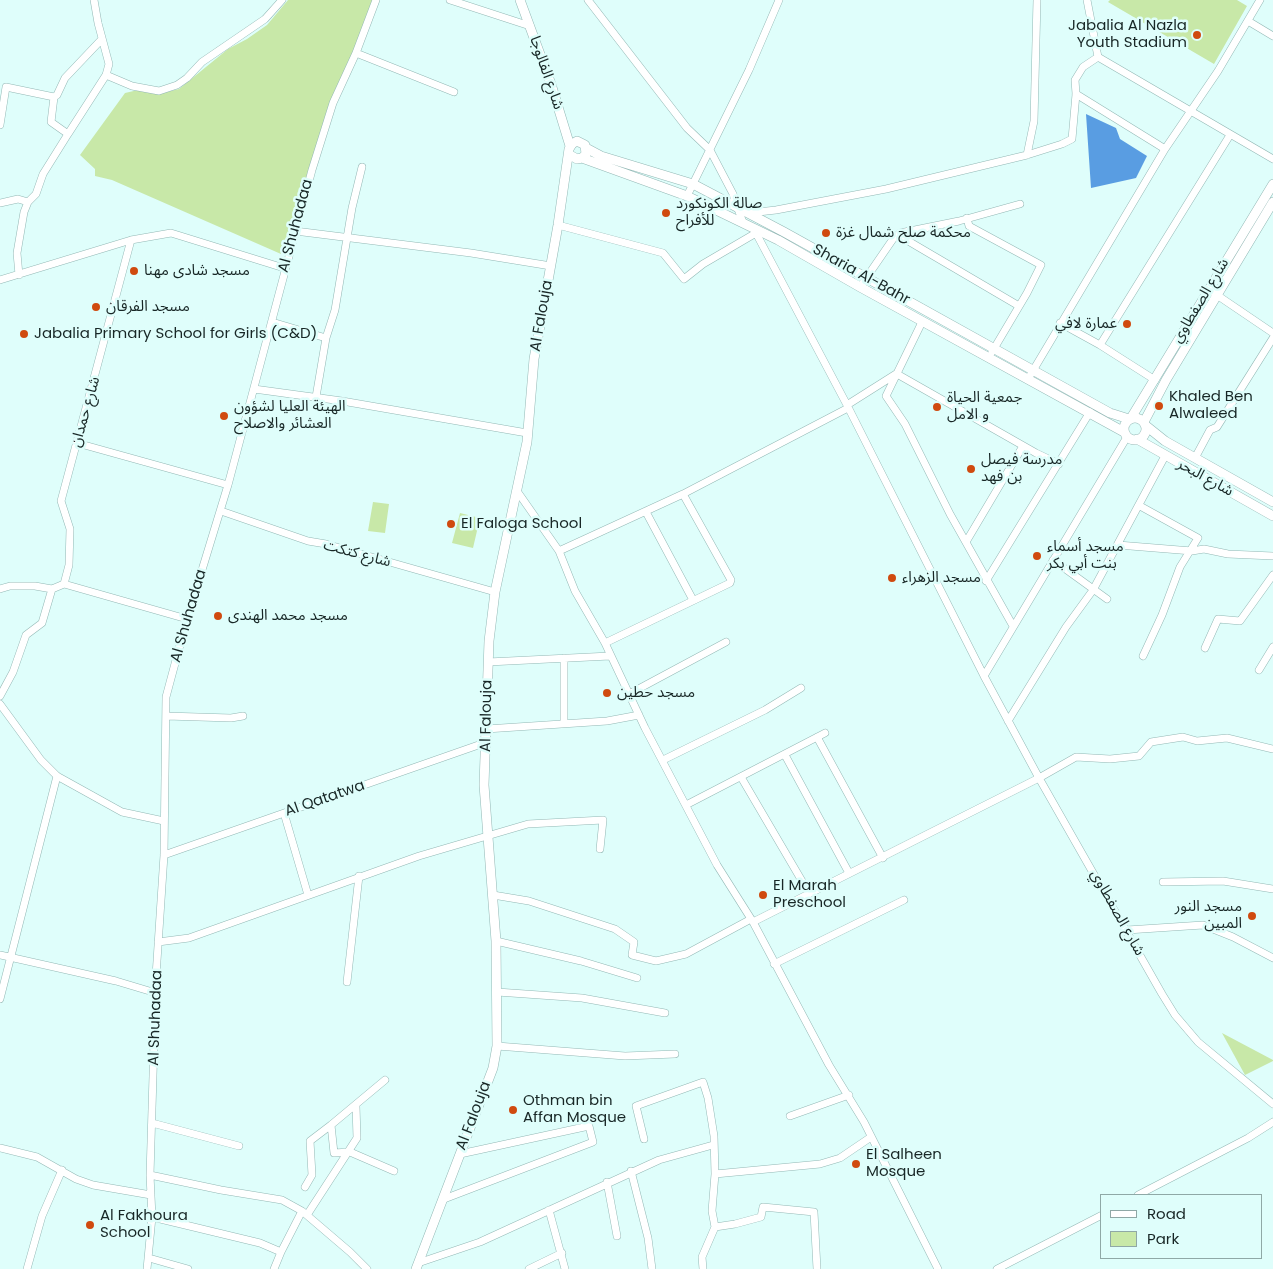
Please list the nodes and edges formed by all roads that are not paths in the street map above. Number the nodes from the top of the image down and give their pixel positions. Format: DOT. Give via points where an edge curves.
graph roads {
  1 [pos="94,0"];
  2 [pos="376,0"];
  3 [pos="450,0"];
  4 [pos="520,0"];
  5 [pos="588,0"];
  6 [pos="779,0"];
  7 [pos="1037,0"];
  8 [pos="1087,0"];
  9 [pos="1260,0"];
  10 [pos="280,1"];
  11 [pos="1248,21"];
  12 [pos="530,26"];
  13 [pos="1273,36"];
  14 [pos="102,39"];
  15 [pos="356,54"];
  16 [pos="1098,57"];
  17 [pos="106,75"];
  18 [pos="3,87"];
  19 [pos="454,92"];
  20 [pos="1076,94"];
  21 [pos="54,97"];
  22 [pos="1190,110"];
  23 [pos="0,125"];
  24 [pos="68,134"];
  25 [pos="1230,134"];
  26 [pos="586,148"];
  27 [pos="1165,148"];
  28 [pos="570,150"];
  29 [pos="710,150"];
  30 [pos="1027,155"];
  31 [pos="582,158"];
  32 [pos="1273,160"];
  33 [pos="362,167"];
  34 [pos="693,184"];
  35 [pos="1273,184"];
  36 [pos="687,196"];
  37 [pos="28,202"];
  38 [pos="1273,202"];
  39 [pos="0,203"];
  40 [pos="1020,204"];
  41 [pos="739,208"];
  42 [pos="749,213"];
  43 [pos="968,218"];
  44 [pos="742,223"];
  45 [pos="558,225"];
  46 [pos="295,231"];
  47 [pos="757,232"];
  48 [pos="898,235"];
  49 [pos="347,238"];
  50 [pos="131,240"];
  51 [pos="551,266"];
  52 [pos="284,268"];
  53 [pos="19,275"];
  54 [pos="866,278"];
  55 [pos="0,280"];
  56 [pos="860,287"];
  57 [pos="1208,289"];
  58 [pos="1218,295"];
  59 [pos="1019,306"];
  60 [pos="272,322"];
  61 [pos="922,322"];
  62 [pos="1060,323"];
  63 [pos="1273,333"];
  64 [pos="326,338"];
  65 [pos="1273,338"];
  66 [pos="1100,345"];
  67 [pos="992,353"];
  68 [pos="897,374"];
  69 [pos="1030,375"];
  70 [pos="1155,380"];
  71 [pos="254,389"];
  72 [pos="316,397"];
  73 [pos="848,406"];
  74 [pos="1090,412"];
  75 [pos="1130,419"];
  76 [pos="1144,424"];
  77 [pos="527,433"];
  78 [pos="1126,434"];
  79 [pos="1138,439"];
  80 [pos="77,443"];
  81 [pos="1023,446"];
  82 [pos="1166,456"];
  83 [pos="1195,458"];
  84 [pos="1059,464"];
  85 [pos="228,485"];
  86 [pos="517,492"];
  87 [pos="684,494"];
  88 [pos="1273,502"];
  89 [pos="1140,506"];
  90 [pos="221,511"];
  91 [pos="646,512"];
  92 [pos="1273,516"];
  93 [pos="966,542"];
  94 [pos="1118,545"];
  95 [pos="1192,550"];
  96 [pos="559,551"];
  97 [pos="1273,556"];
  98 [pos="1053,560"];
  99 [pos="1273,575"];
  100 [pos="986,581"];
  101 [pos="64,584"];
  102 [pos="0,589"];
  103 [pos="52,589"];
  104 [pos="1093,590"];
  105 [pos="495,592"];
  106 [pos="1108,599"];
  107 [pos="693,600"];
  108 [pos="187,619"];
  109 [pos="1013,626"];
  110 [pos="726,642"];
  111 [pos="605,643"];
  112 [pos="1273,647"];
  113 [pos="1205,648"];
  114 [pos="610,656"];
  115 [pos="1143,656"];
  116 [pos="564,658"];
  117 [pos="488,662"];
  118 [pos="1260,670"];
  119 [pos="984,676"];
  120 [pos="801,688"];
  121 [pos="628,694"];
  122 [pos="0,696"];
  123 [pos="0,704"];
  124 [pos="639,715"];
  125 [pos="166,716"];
  126 [pos="243,716"];
  127 [pos="1008,721"];
  128 [pos="564,723"];
  129 [pos="486,729"];
  130 [pos="825,733"];
  131 [pos="817,737"];
  132 [pos="487,742"];
  133 [pos="1273,749"];
  134 [pos="785,755"];
  135 [pos="662,760"];
  136 [pos="57,776"];
  137 [pos="741,777"];
  138 [pos="1038,778"];
  139 [pos="686,805"];
  140 [pos="284,813"];
  141 [pos="164,821"];
  142 [pos="488,834"];
  143 [pos="600,849"];
  144 [pos="164,855"];
  145 [pos="882,858"];
  146 [pos="849,873"];
  147 [pos="360,876"];
  148 [pos="1163,882"];
  149 [pos="1273,889"];
  150 [pos="809,893"];
  151 [pos="308,895"];
  152 [pos="493,895"];
  153 [pos="904,900"];
  154 [pos="752,920"];
  155 [pos="1127,930"];
  156 [pos="496,941"];
  157 [pos="158,942"];
  158 [pos="0,955"];
  159 [pos="11,958"];
  160 [pos="1273,958"];
  161 [pos="774,964"];
  162 [pos="638,978"];
  163 [pos="346,982"];
  164 [pos="497,992"];
  165 [pos="156,993"];
  166 [pos="0,999"];
  167 [pos="665,1013"];
  168 [pos="497,1046"];
  169 [pos="675,1054"];
  170 [pos="386,1080"];
  171 [pos="849,1095"];
  172 [pos="1273,1104"];
  173 [pos="356,1106"];
  174 [pos="790,1116"];
  175 [pos="1273,1122"];
  176 [pos="152,1123"];
  177 [pos="332,1125"];
  178 [pos="871,1137"];
  179 [pos="644,1139"];
  180 [pos="714,1145"];
  181 [pos="239,1146"];
  182 [pos="0,1148"];
  183 [pos="350,1152"];
  184 [pos="460,1154"];
  185 [pos="62,1170"];
  186 [pos="394,1171"];
  187 [pos="631,1171"];
  188 [pos="715,1174"];
  189 [pos="150,1175"];
  190 [pos="607,1182"];
  191 [pos="306,1187"];
  192 [pos="1140,1194"];
  193 [pos="151,1196"];
  194 [pos="444,1199"];
  195 [pos="548,1210"];
  196 [pos="304,1213"];
  197 [pos="1100,1216"];
  198 [pos="152,1217"];
  199 [pos="715,1227"];
  200 [pos="617,1236"];
  201 [pos="281,1252"];
  202 [pos="562,1253"];
  203 [pos="149,1258"];
  204 [pos="417,1266"];
  205 [pos="27,1269"];
  206 [pos="147,1269"];
  207 [pos="151,1269"];
  208 [pos="188,1269"];
  209 [pos="274,1269"];
  210 [pos="367,1269"];
  211 [pos="529,1269"];
  212 [pos="565,1269"];
  213 [pos="652,1269"];
  214 [pos="703,1269"];
  215 [pos="817,1269"];
  216 [pos="938,1269"];
  217 [pos="997,1269"];
  1 -- 14 [label="street"];
  2 -- 15 [label="street, Al Shuhadaa"];
  3 -- 12 [label="street"];
  4 -- 12 [label="main road, شارع الفالوجا"];
  5 -- 29 [label="street" via="687,128"];
  6 -- 29 [label="street"];
  7 -- 30 [label="street" via="1034,121"];
  8 -- 16 [label="street"];
  9 -- 11 [label="street"];
  10 -- 17 [label="street" via="265,19 202,62 177,85 159,91 132,86"];
  11 -- 13 [label="street"];
  11 -- 22 [label="street"];
  12 -- 28 [label="main road, شارع الفالوجا"];
  14 -- 17 [label="street" via="109,64"];
  14 -- 21 [label="street" via="65,78"];
  15 -- 19 [label="street"];
  15 -- 46 [label="street, Al Shuhadaa" via="333,103"];
  16 -- 20 [label="street" via="1083,66 1075,80"];
  16 -- 22 [label="street"];
  17 -- 24 [label="street"];
  18 -- 21 [label="street"];
  18 -- 23 [label="street"];
  20 -- 27 [label="street"];
  20 -- 30 [label="street" via="1072,139"];
  21 -- 24 [label="street" via="51,122"];
  22 -- 25 [label="street"];
  22 -- 27 [label="street"];
  24 -- 37 [label="street" via="43,174 36,194"];
  25 -- 32 [label="street"];
  25 -- 66 [label="street"];
  26 -- 28 [label="main road" via="580,142 574,142"];
  26 -- 31 [label="main road"];
  26 -- 34 [label="main road, Sharia Al-Bahr" via="600,156"];
  27 -- 62 [label="street"];
  28 -- 31 [label="main road" via="574,159"];
  28 -- 45 [label="main road, Al Falouja"];
  29 -- 34 [label="street"];
  29 -- 41 [label="street"];
  30 -- 42 [label="street" via="886,189"];
  31 -- 36 [label="main road, Sharia Al-Bahr"];
  33 -- 49 [label="street"];
  34 -- 36 [label="street"];
  34 -- 41 [label="main road, Sharia Al-Bahr"];
  35 -- 57 [label="main road, شارع الصفطاوي"];
  36 -- 44 [label="main road, Sharia Al-Bahr"];
  37 -- 39 [label="street" via="18,199"];
  37 -- 53 [label="street" via="17,253"];
  38 -- 58 [label="main road, شارع الصفطاوي"];
  40 -- 43 [label="street"];
  41 -- 42 [label="main road, Sharia Al-Bahr"];
  41 -- 44 [label="street"];
  42 -- 54 [label="main road, Sharia Al-Bahr"];
  43 -- 48 [label="street"];
  43 -- 59 [label="street" via="969,226 1041,265"];
  44 -- 47 [label="main road, Sharia Al-Bahr"];
  45 -- 47 [label="street" via="663,253 684,279"];
  45 -- 51 [label="main road, Al Falouja"];
  46 -- 49 [label="street"];
  46 -- 52 [label="street, Al Shuhadaa"];
  47 -- 56 [label="main road, Sharia Al-Bahr"];
  47 -- 73 [label="street, شارع الصفطاوي"];
  48 -- 54 [label="street"];
  48 -- 59 [label="street"];
  49 -- 51 [label="street"];
  49 -- 64 [label="street" via="336,310"];
  50 -- 52 [label="street" via="171,233"];
  50 -- 53 [label="street"];
  50 -- 80 [label="street, شارع حمدان"];
  51 -- 77 [label="main road, Al Falouja" via="534,359"];
  52 -- 60 [label="street, Al Shuhadaa"];
  53 -- 55 [label="street"];
  54 -- 56 [label="street"];
  54 -- 67 [label="main road, Sharia Al-Bahr"];
  56 -- 61 [label="main road, Sharia Al-Bahr"];
  57 -- 58 [label="street"];
  57 -- 70 [label="main road, شارع الصفطاوي"];
  58 -- 63 [label="street"];
  58 -- 76 [label="main road, شارع الصفطاوي" via="1166,380"];
  59 -- 67 [label="street"];
  60 -- 64 [label="street"];
  60 -- 71 [label="street, Al Shuhadaa"];
  61 -- 67 [label="main road, Sharia Al-Bahr"];
  61 -- 68 [label="street"];
  62 -- 66 [label="street"];
  62 -- 69 [label="street"];
  64 -- 72 [label="street"];
  65 -- 83 [label="street" via="1217,427 1210,430"];
  66 -- 70 [label="street"];
  67 -- 69 [label="main road, Sharia Al-Bahr"];
  68 -- 73 [label="street"];
  68 -- 81 [label="street"];
  68 -- 93 [label="street" via="886,396 905,424"];
  69 -- 74 [label="main road, Sharia Al-Bahr"];
  69 -- 75 [label="main road, Sharia Al-Bahr" via="1110,413"];
  70 -- 75 [label="main road, شارع الصفطاوي"];
  71 -- 72 [label="street"];
  71 -- 85 [label="street, Al Shuhadaa"];
  72 -- 77 [label="street"];
  73 -- 87 [label="street"];
  73 -- 119 [label="street, شارع الصفطاوي"];
  74 -- 78 [label="main road, Sharia Al-Bahr"];
  74 -- 84 [label="street"];
  75 -- 76 [label="main road" via="1138,418"];
  75 -- 78 [label="main road" via="1124,426"];
  76 -- 79 [label="main road" via="1143,435"];
  76 -- 83 [label="main road, شارع البحر"];
  77 -- 86 [label="main road, Al Falouja"];
  78 -- 79 [label="main road"];
  78 -- 98 [label="street"];
  79 -- 82 [label="main road, شارع البحر"];
  80 -- 85 [label="street"];
  80 -- 101 [label="street, شارع حمدان" via="61,501 70,529 69,565"];
  81 -- 84 [label="street"];
  81 -- 93 [label="street"];
  82 -- 89 [label="street"];
  82 -- 92 [label="main road, شارع البحر"];
  83 -- 88 [label="main road, شارع البحر"];
  84 -- 100 [label="street"];
  85 -- 90 [label="street, Al Shuhadaa"];
  86 -- 96 [label="street"];
  86 -- 105 [label="main road, Al Falouja"];
  87 -- 96 [label="street"];
  87 -- 107 [label="street" via="731,580 730,584"];
  89 -- 94 [label="street"];
  89 -- 95 [label="street" via="1198,538"];
  90 -- 105 [label="street, شارع كتكت" via="308,541"];
  90 -- 108 [label="street, Al Shuhadaa"];
  91 -- 107 [label="street"];
  93 -- 100 [label="street"];
  94 -- 95 [label="street"];
  94 -- 104 [label="street"];
  95 -- 97 [label="street"];
  95 -- 115 [label="street" via="1180,567"];
  96 -- 111 [label="street" via="575,591"];
  98 -- 104 [label="street"];
  98 -- 109 [label="street"];
  99 -- 113 [label="street" via="1240,621 1218,619"];
  100 -- 109 [label="street"];
  101 -- 103 [label="street"];
  101 -- 108 [label="street"];
  102 -- 103 [label="street" via="35,586"];
  103 -- 122 [label="street" via="42,622 26,635 13,672"];
  104 -- 106 [label="street"];
  104 -- 127 [label="street" via="1066,627"];
  105 -- 117 [label="main road, Al Falouja"];
  107 -- 111 [label="street"];
  108 -- 125 [label="street, Al Shuhadaa" via="166,697"];
  109 -- 119 [label="street"];
  110 -- 121 [label="street"];
  111 -- 114 [label="street"];
  112 -- 118 [label="street"];
  114 -- 116 [label="street"];
  114 -- 121 [label="street"];
  116 -- 117 [label="street"];
  116 -- 128 [label="street"];
  117 -- 129 [label="main road, Al Falouja"];
  119 -- 127 [label="street, شارع الصفطاوي"];
  120 -- 135 [label="street" via="765,710"];
  121 -- 124 [label="street"];
  123 -- 136 [label="street" via="41,760"];
  124 -- 128 [label="street" via="607,721"];
  124 -- 135 [label="street"];
  125 -- 126 [label="street"];
  125 -- 141 [label="street, Al Shuhadaa"];
  127 -- 138 [label="street, شارع الصفطاوي"];
  128 -- 129 [label="street"];
  129 -- 132 [label="main road, Al Falouja"];
  130 -- 131 [label="street"];
  131 -- 134 [label="street"];
  131 -- 145 [label="street"];
  132 -- 140 [label="street, Al Qatatwa"];
  132 -- 142 [label="main road, Al Falouja" via="484,785"];
  133 -- 138 [label="street" via="1227,738 1197,741 1183,737 1150,742 1139,756 1110,759 1076,756"];
  134 -- 137 [label="street"];
  134 -- 146 [label="street"];
  135 -- 139 [label="street"];
  136 -- 141 [label="street" via="122,812"];
  136 -- 159 [label="street"];
  137 -- 139 [label="street"];
  137 -- 150 [label="street"];
  138 -- 145 [label="street"];
  138 -- 155 [label="street, شارع الصفطاوي"];
  139 -- 154 [label="street" via="717,865"];
  140 -- 144 [label="street, Al Qatatwa"];
  140 -- 151 [label="street"];
  141 -- 144 [label="street, Al Shuhadaa"];
  142 -- 143 [label="street" via="528,824 603,820"];
  142 -- 147 [label="street"];
  142 -- 152 [label="main road, Al Falouja"];
  144 -- 157 [label="street, Al Shuhadaa"];
  145 -- 146 [label="street"];
  146 -- 150 [label="street"];
  147 -- 151 [label="street"];
  147 -- 163 [label="street"];
  148 -- 149 [label="street" via="1223,881"];
  150 -- 154 [label="street"];
  151 -- 157 [label="street" via="189,938"];
  152 -- 154 [label="street" via="529,901 615,929 634,942 632,954 656,961 686,954"];
  152 -- 156 [label="main road, Al Falouja"];
  153 -- 161 [label="street"];
  154 -- 161 [label="street"];
  155 -- 160 [label="street" via="1203,925"];
  155 -- 172 [label="street, شارع الصفطاوي" via="1175,1015 1198,1042"];
  156 -- 162 [label="street"];
  156 -- 164 [label="main road, Al Falouja"];
  157 -- 165 [label="street, Al Shuhadaa"];
  158 -- 159 [label="street"];
  159 -- 165 [label="street"];
  159 -- 166 [label="street"];
  161 -- 171 [label="street"];
  164 -- 167 [label="street" via="582,998"];
  164 -- 168 [label="main road, Al Falouja"];
  165 -- 176 [label="street, Al Shuhadaa"];
  168 -- 169 [label="street" via="625,1056"];
  168 -- 184 [label="main road, Al Falouja" via="493,1068"];
  170 -- 173 [label="street"];
  171 -- 174 [label="street"];
  171 -- 178 [label="street"];
  173 -- 177 [label="street"];
  173 -- 183 [label="street" via="357,1138"];
  175 -- 192 [label="street"];
  176 -- 181 [label="street"];
  176 -- 189 [label="street, Al Shuhadaa"];
  177 -- 183 [label="street" via="334,1153"];
  177 -- 191 [label="street" via="310,1141 312,1175"];
  178 -- 188 [label="street" via="840,1158 820,1164"];
  178 -- 216 [label="street"];
  179 -- 180 [label="street" via="636,1106 703,1082"];
  180 -- 187 [label="street"];
  180 -- 188 [label="street"];
  182 -- 185 [label="street" via="37,1157"];
  183 -- 186 [label="street"];
  183 -- 196 [label="street"];
  184 -- 194 [label="main road, Al Falouja"];
  184 -- 194 [label="street" via="589,1126 593,1142"];
  185 -- 193 [label="street" via="76,1180 93,1185"];
  185 -- 205 [label="street" via="42,1216"];
  187 -- 190 [label="street"];
  187 -- 213 [label="street" via="648,1238"];
  188 -- 199 [label="street" via="712,1211"];
  189 -- 193 [label="street, Al Shuhadaa"];
  189 -- 196 [label="street" via="282,1200"];
  190 -- 195 [label="street"];
  190 -- 200 [label="street"];
  193 -- 198 [label="street, Al Shuhadaa"];
  194 -- 204 [label="main road, Al Falouja"];
  195 -- 202 [label="street"];
  195 -- 204 [label="street" via="480,1242"];
  196 -- 201 [label="street"];
  196 -- 210 [label="street"];
  197 -- 217 [label="street"];
  198 -- 201 [label="street" via="260,1243"];
  198 -- 203 [label="street, Al Shuhadaa"];
  199 -- 214 [label="street" via="702,1257"];
  199 -- 215 [label="street" via="761,1217 763,1207 814,1212"];
  201 -- 209 [label="street"];
  202 -- 211 [label="street"];
  202 -- 212 [label="street"];
  203 -- 206 [label="street"];
  203 -- 207 [label="street"];
  203 -- 208 [label="street"];
}
